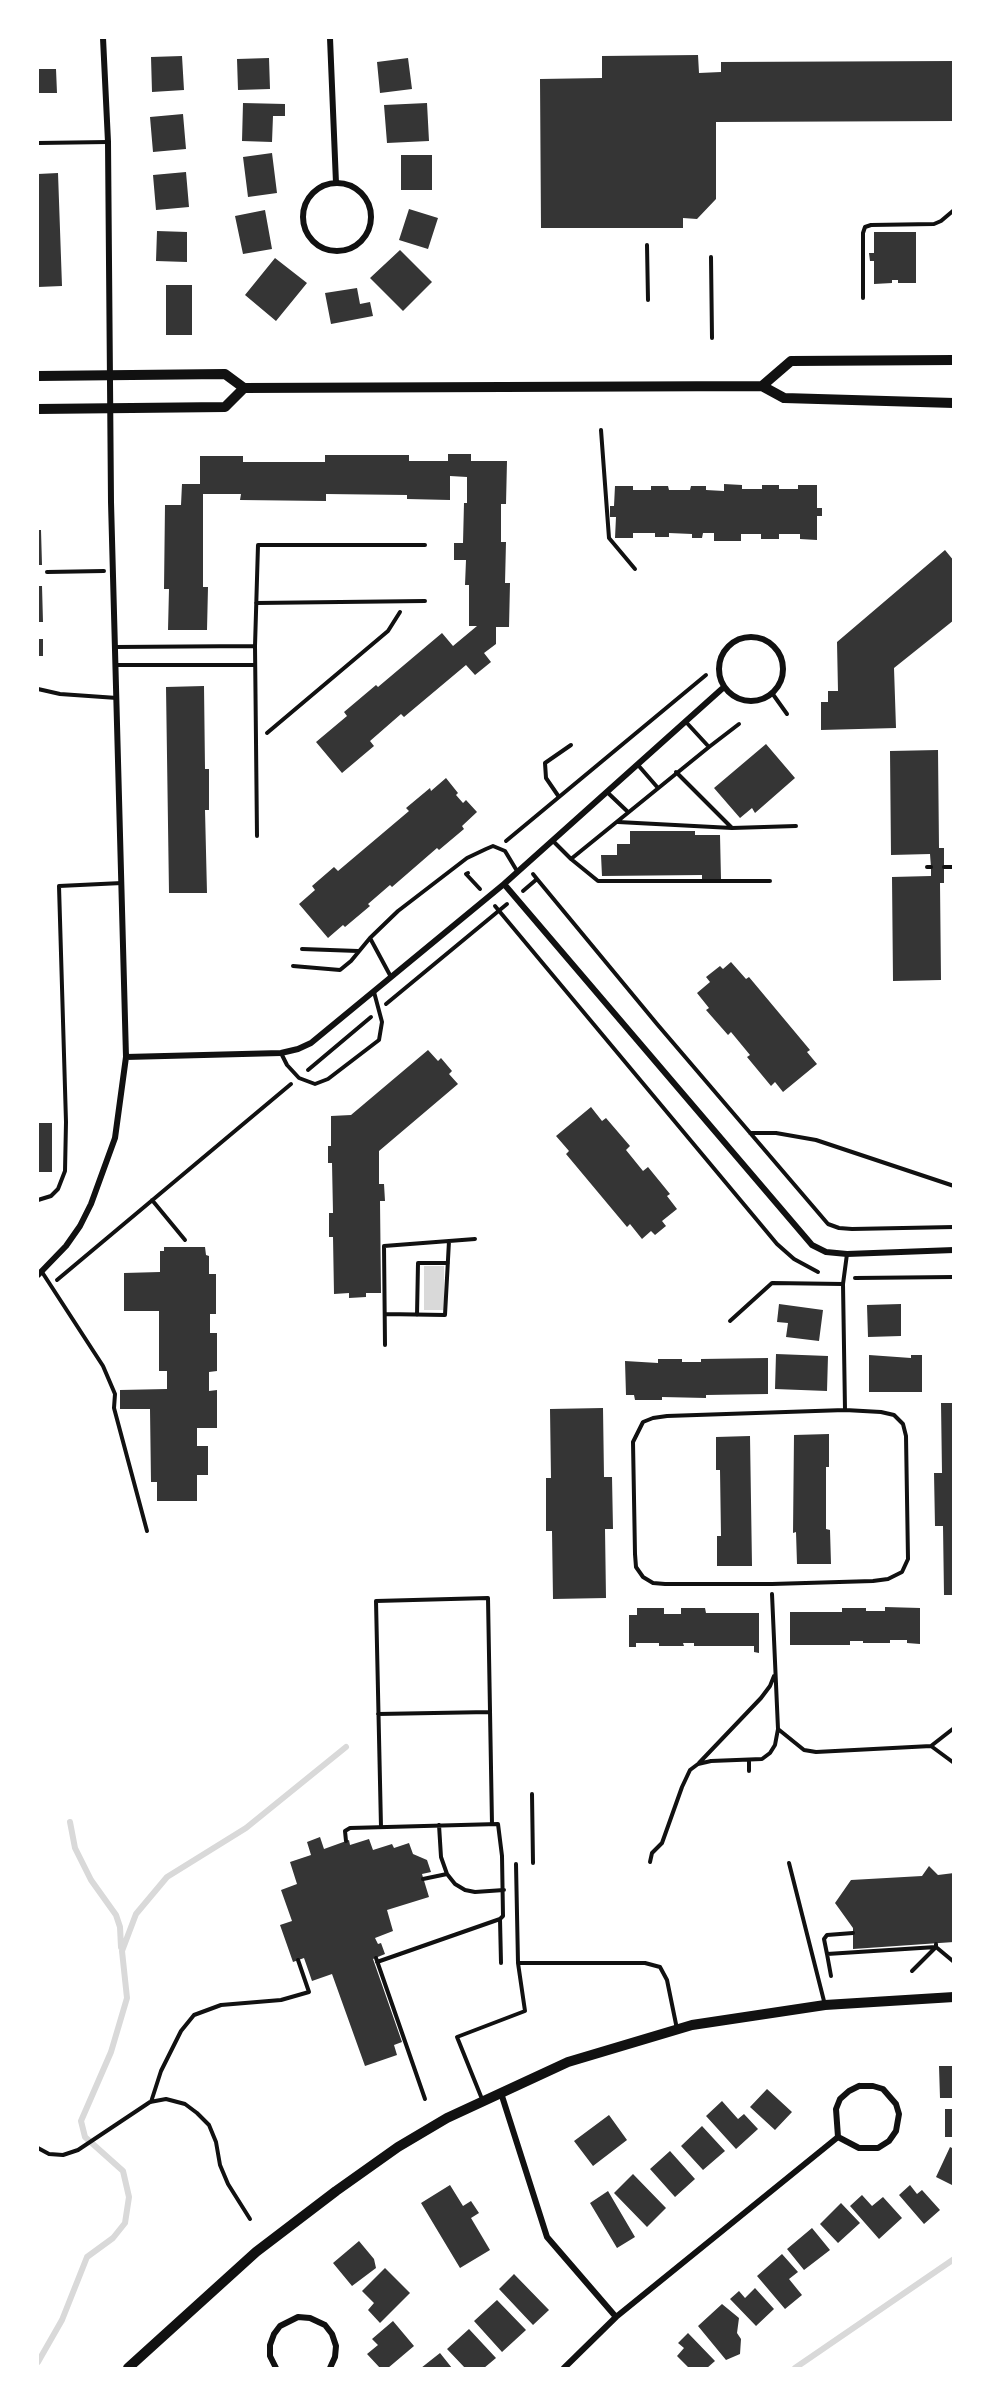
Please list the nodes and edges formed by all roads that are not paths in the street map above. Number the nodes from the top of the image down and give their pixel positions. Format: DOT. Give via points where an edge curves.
graph roads {
  1 [pos="104,38"];
  2 [pos="330,38"];
  3 [pos="108,141"];
  4 [pos="38,143"];
  5 [pos="336,183"];
  6 [pos="954,210"];
  7 [pos="863,298"];
  8 [pos="954,360"];
  9 [pos="38,375"];
  10 [pos="111,375"];
  11 [pos="762,386"];
  12 [pos="244,388"];
  13 [pos="954,403"];
  14 [pos="111,408"];
  15 [pos="38,409"];
  16 [pos="424,545"];
  17 [pos="424,601"];
  18 [pos="256,603"];
  19 [pos="255,646"];
  20 [pos="115,647"];
  21 [pos="116,665"];
  22 [pos="255,665"];
  23 [pos="724,687"];
  24 [pos="38,689"];
  25 [pos="772,693"];
  26 [pos="117,698"];
  27 [pos="787,714"];
  28 [pos="686,722"];
  29 [pos="739,724"];
  30 [pos="709,747"];
  31 [pos="638,765"];
  32 [pos="676,772"];
  33 [pos="658,788"];
  34 [pos="607,792"];
  35 [pos="628,812"];
  36 [pos="617,822"];
  37 [pos="796,826"];
  38 [pos="732,828"];
  39 [pos="256,836"];
  40 [pos="553,841"];
  41 [pos="571,859"];
  42 [pos="944,867"];
  43 [pos="954,867"];
  44 [pos="517,871"];
  45 [pos="770,881"];
  46 [pos="122,883"];
  47 [pos="504,884"];
  48 [pos="370,938"];
  49 [pos="302,949"];
  50 [pos="359,951"];
  51 [pos="293,966"];
  52 [pos="391,977"];
  53 [pos="374,992"];
  54 [pos="281,1053"];
  55 [pos="126,1057"];
  56 [pos="38,1200"];
  57 [pos="954,1250"];
  58 [pos="847,1254"];
  59 [pos="40,1273"];
  60 [pos="843,1284"];
  61 [pos="730,1321"];
  62 [pos="845,1410"];
  63 [pos="147,1531"];
  64 [pos="789,1863"];
  65 [pos="516,1864"];
  66 [pos="518,1963"];
  67 [pos="954,1997"];
  68 [pos="825,2005"];
  69 [pos="677,2029"];
  70 [pos="501,2093"];
  71 [pos="483,2102"];
  72 [pos="838,2137"];
  73 [pos="616,2317"];
  74 [pos="128,2368"];
  75 [pos="276,2368"];
  76 [pos="330,2368"];
  77 [pos="564,2368"];
  1 -- 3 [label="street"];
  2 -- 5 [label="street"];
  3 -- 4 [label="lane"];
  3 -- 10 [label="street"];
  5 -- 5 [label="street" via="325,184 314,192 306,201 303,216 311,239 322,248 338,251 355,246 367,234 372,213 361,192 351,185"];
  6 -- 7 [label="lane" via="934,224 865,227"];
  8 -- 11 [label="main road" via="791,361"];
  9 -- 10 [label="main road"];
  10 -- 12 [label="main road" via="225,374"];
  10 -- 14 [label="street"];
  11 -- 12 [label="main road"];
  11 -- 13 [label="main road" via="784,398"];
  12 -- 14 [label="main road" via="225,407"];
  14 -- 15 [label="main road"];
  14 -- 20 [label="street"];
  16 -- 18 [label="lane" via="258,545"];
  17 -- 18 [label="lane"];
  18 -- 19 [label="lane"];
  19 -- 20 [label="lane"];
  19 -- 22 [label="lane"];
  20 -- 21 [label="street"];
  21 -- 22 [label="lane"];
  21 -- 26 [label="street"];
  22 -- 39 [label="lane"];
  23 -- 25 [label="street" via="751,700"];
  23 -- 25 [label="street" via="720,674 725,650 733,642 762,638 780,654 783,673"];
  23 -- 28 [label="street"];
  24 -- 26 [label="lane"];
  25 -- 27 [label="lane"];
  26 -- 46 [label="street"];
  28 -- 30 [label="lane"];
  28 -- 31 [label="street"];
  29 -- 30 [label="lane"];
  30 -- 32 [label="lane"];
  31 -- 33 [label="lane"];
  31 -- 34 [label="street"];
  32 -- 33 [label="lane"];
  32 -- 38 [label="lane"];
  33 -- 35 [label="lane"];
  34 -- 35 [label="lane"];
  34 -- 40 [label="street"];
  35 -- 36 [label="lane"];
  36 -- 38 [label="lane"];
  36 -- 41 [label="lane"];
  37 -- 38 [label="lane"];
  40 -- 41 [label="lane"];
  40 -- 44 [label="street"];
  41 -- 45 [label="lane" via="598,881"];
  42 -- 43 [label="lane"];
  44 -- 47 [label="street"];
  44 -- 48 [label="lane" via="505,851 493,846 467,858 398,911"];
  46 -- 55 [label="street"];
  46 -- 56 [label="lane" via="59,886 64,1171 58,1189"];
  47 -- 52 [label="street"];
  47 -- 58 [label="street" via="812,1245 826,1252"];
  48 -- 50 [label="lane"];
  48 -- 52 [label="lane"];
  49 -- 50 [label="lane"];
  50 -- 51 [label="lane" via="340,970"];
  52 -- 53 [label="street"];
  53 -- 54 [label="street" via="311,1043"];
  53 -- 54 [label="lane" via="382,1023 379,1040 328,1079 315,1084 299,1077"];
  54 -- 55 [label="street"];
  55 -- 59 [label="street" via="115,1138 100,1182 80,1226"];
  57 -- 58 [label="street"];
  58 -- 60 [label="lane"];
  59 -- 63 [label="lane" via="103,1366 116,1394 114,1408"];
  60 -- 61 [label="lane" via="772,1283"];
  60 -- 62 [label="lane"];
  62 -- 62 [label="lane" via="667,1416 643,1422 633,1442 635,1554 636,1567 643,1577 665,1584 772,1584 888,1579 902,1572 908,1559 903,1424 894,1415"];
  64 -- 68 [label="lane"];
  65 -- 66 [label="lane"];
  66 -- 69 [label="lane" via="645,1963 660,1967 667,1980"];
  66 -- 71 [label="lane" via="525,2011 457,2037"];
  67 -- 68 [label="main road"];
  68 -- 69 [label="main road"];
  69 -- 70 [label="main road" via="568,2062"];
  70 -- 71 [label="main road"];
  70 -- 73 [label="street" via="547,2237"];
  71 -- 74 [label="main road" via="447,2118 336,2190 256,2252"];
  72 -- 72 [label="street" via="866,2150 889,2140 896,2131 899,2114 890,2095 873,2086 849,2091 836,2109"];
  72 -- 73 [label="street"];
  73 -- 77 [label="street"];
  75 -- 76 [label="street" via="270,2356 274,2334 280,2326 298,2317 325,2325 332,2334 336,2346"];
}
